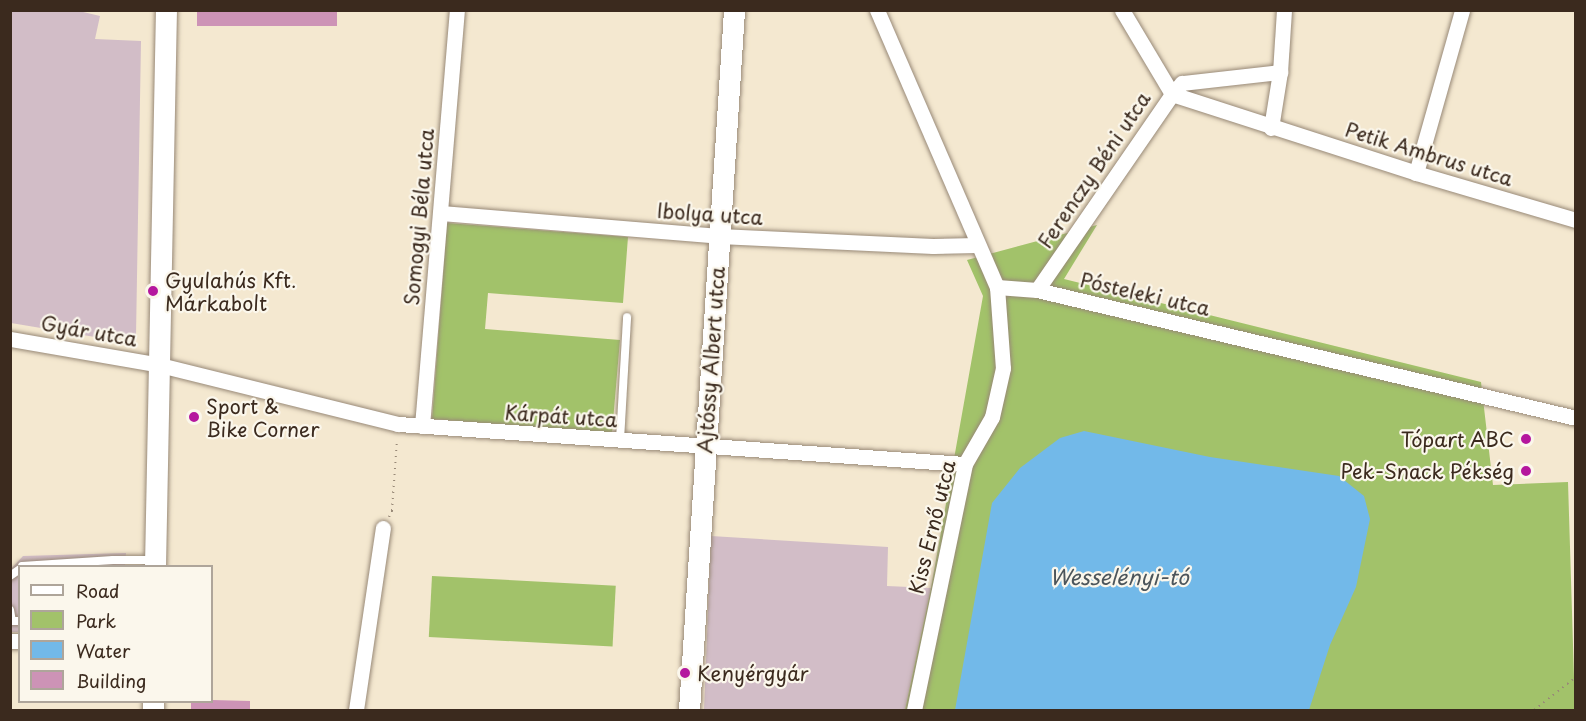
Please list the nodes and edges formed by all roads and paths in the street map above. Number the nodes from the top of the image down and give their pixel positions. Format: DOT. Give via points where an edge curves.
graph roads {
  1 [pos="166,10"];
  2 [pos="457,10"];
  3 [pos="734,10"];
  4 [pos="877,10"];
  5 [pos="1122,10"];
  6 [pos="1284,10"];
  7 [pos="1462,10"];
  8 [pos="1280,72"];
  9 [pos="1172,94"];
  10 [pos="1271,128"];
  11 [pos="1416,173"];
  12 [pos="441,213"];
  13 [pos="1575,220"];
  14 [pos="719,236"];
  15 [pos="977,245"];
  16 [pos="997,287"];
  17 [pos="1037,290"];
  18 [pos="627,317"];
  19 [pos="10,339"];
  20 [pos="160,365"];
  21 [pos="1575,418"];
  22 [pos="398,424"];
  23 [pos="422,426"];
  24 [pos="620,441"];
  25 [pos="706,448"];
  26 [pos="1575,451"];
  27 [pos="965,464"];
  28 [pos="1575,492"];
  29 [pos="383,528"];
  30 [pos="113,563"];
  31 [pos="155,563"];
  32 [pos="76,565"];
  33 [pos="10,610"];
  34 [pos="18,621"];
  35 [pos="1575,677"];
  36 [pos="356,711"];
  37 [pos="689,711"];
  38 [pos="914,711"];
  39 [pos="1534,711"];
  1 -- 20 [label="main road"];
  2 -- 12 [label="street, Somogyi Béla utca"];
  3 -- 14 [label="main road, Ajtóssy Albert utca"];
  4 -- 15 [label="street"];
  5 -- 9 [label="street, Ferenczy Béni utca"];
  6 -- 8 [label="street"];
  7 -- 11 [label="street"];
  8 -- 9 [label="street" via="1182,83"];
  8 -- 10 [label="street"];
  9 -- 10 [label="street, Petik Ambrus utca"];
  9 -- 17 [label="street, Ferenczy Béni utca"];
  10 -- 11 [label="street, Petik Ambrus utca"];
  11 -- 13 [label="street, Petik Ambrus utca"];
  12 -- 14 [label="street, Ibolya utca"];
  12 -- 23 [label="street, Somogyi Béla utca"];
  14 -- 15 [label="street, Ibolya utca"];
  14 -- 25 [label="main road, Ajtóssy Albert utca"];
  15 -- 16 [label="street"];
  16 -- 17 [label="street, Pósteleki utca"];
  16 -- 27 [label="street, Kiss Ernő utca" via="1003,368 992,417"];
  17 -- 21 [label="street, Pósteleki utca"];
  18 -- 24 [label="lane"];
  19 -- 20 [label="street, Gyár utca"];
  20 -- 22 [label="street, Kárpát utca"];
  20 -- 31 [label="main road"];
  22 -- 23 [label="street, Kárpát utca"];
  22 -- 29 [label="path" via="392,511"];
  23 -- 24 [label="street, Kárpát utca"];
  24 -- 25 [label="street, Kárpát utca"];
  25 -- 27 [label="street, Kárpát utca"];
  25 -- 37 [label="main road, Ajtóssy Albert utca"];
  26 -- 28 [label="path"];
  27 -- 38 [label="street, Kiss Ernő utca"];
  29 -- 36 [label="street"];
  30 -- 31 [label="lane"];
  30 -- 32 [label="lane"];
  33 -- 34 [label="lane" via="12,621"];
  35 -- 39 [label="path"];
}
